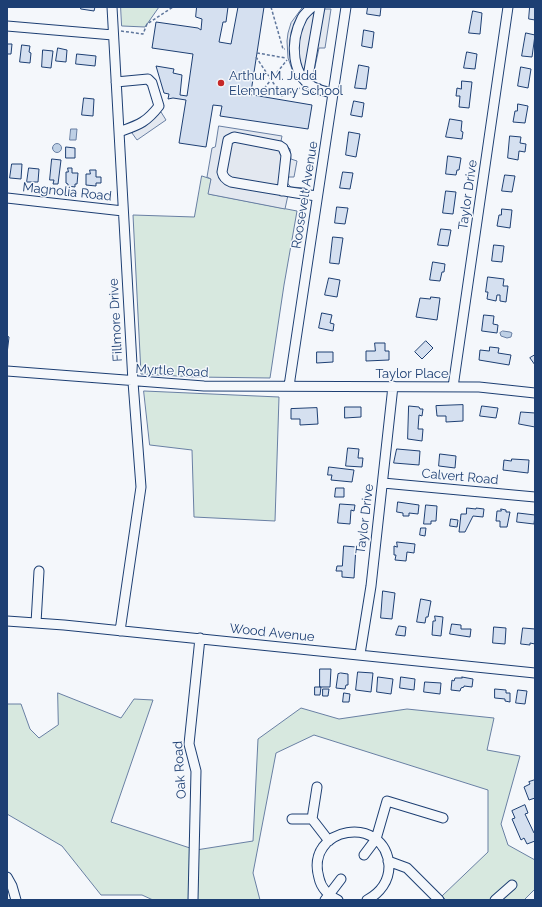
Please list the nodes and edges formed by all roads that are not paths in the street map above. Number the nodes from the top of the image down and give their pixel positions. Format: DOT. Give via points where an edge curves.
graph roads {
  1 [pos="112,7"];
  2 [pos="312,7"];
  3 [pos="320,7"];
  4 [pos="346,7"];
  5 [pos="508,7"];
  6 [pos="7,26"];
  7 [pos="116,33"];
  8 [pos="116,82"];
  9 [pos="305,84"];
  10 [pos="333,93"];
  11 [pos="119,132"];
  12 [pos="282,191"];
  13 [pos="317,196"];
  14 [pos="7,198"];
  15 [pos="123,211"];
  16 [pos="7,371"];
  17 [pos="133,382"];
  18 [pos="289,386"];
  19 [pos="393,386"];
  20 [pos="453,387"];
  21 [pos="535,393"];
  22 [pos="383,483"];
  23 [pos="535,496"];
  24 [pos="39,571"];
  25 [pos="7,621"];
  26 [pos="36,623"];
  27 [pos="120,631"];
  28 [pos="200,638"];
  29 [pos="360,654"];
  30 [pos="535,673"];
  31 [pos="317,787"];
  32 [pos="443,818"];
  33 [pos="292,819"];
  34 [pos="312,819"];
  35 [pos="376,839"];
  36 [pos="329,841"];
  37 [pos="364,855"];
  38 [pos="388,862"];
  39 [pos="7,877"];
  40 [pos="341,880"];
  41 [pos="512,885"];
  42 [pos="327,897"];
  43 [pos="16,900"];
  44 [pos="193,900"];
  45 [pos="338,900"];
  46 [pos="369,900"];
  47 [pos="439,900"];
  48 [pos="495,900"];
  1 -- 7 [label="street, Fillmore Drive"];
  2 -- 9 [label="street" via="302,17 293,50"];
  3 -- 9 [label="street"];
  4 -- 10 [label="street, Roosevelt Avenue"];
  5 -- 20 [label="street, Taylor Drive"];
  6 -- 7 [label="street"];
  7 -- 8 [label="street, Fillmore Drive"];
  8 -- 11 [label="street, Fillmore Drive"];
  8 -- 11 [label="street" via="148,79 152,83 159,106 151,117"];
  9 -- 10 [label="street"];
  10 -- 13 [label="street, Roosevelt Avenue"];
  11 -- 15 [label="street, Fillmore Drive"];
  12 -- 12 [label="street" via="226,180 222,172 228,140 234,137 283,148 286,155"];
  12 -- 13 [label="street"];
  13 -- 18 [label="street, Roosevelt Avenue"];
  14 -- 15 [label="street, Magnolia Road"];
  15 -- 17 [label="street, Fillmore Drive"];
  16 -- 17 [label="street, Myrtle Road"];
  17 -- 18 [label="street, Myrtle Road" via="204,386"];
  17 -- 27 [label="street, Fillmore Drive" via="141,487"];
  18 -- 19 [label="street, Taylor Place"];
  19 -- 20 [label="street, Taylor Place"];
  19 -- 22 [label="street, Taylor Drive"];
  20 -- 21 [label="street, Taylor Place"];
  22 -- 23 [label="street, Calvert Road"];
  22 -- 29 [label="street, Taylor Drive"];
  24 -- 26 [label="street"];
  25 -- 26 [label="street, Wood Avenue"];
  26 -- 27 [label="street, Wood Avenue"];
  27 -- 28 [label="street, Wood Avenue"];
  28 -- 29 [label="street, Wood Avenue"];
  28 -- 44 [label="street, Oak Road" via="189,744 196,771"];
  29 -- 30 [label="street, Wood Avenue"];
  31 -- 34 [label="street"];
  32 -- 35 [label="street" via="387,801"];
  33 -- 34 [label="street"];
  34 -- 36 [label="street"];
  35 -- 36 [label="street" via="355,831 339,834"];
  35 -- 37 [label="street"];
  35 -- 38 [label="street" via="382,846"];
  36 -- 42 [label="street" via="322,850 317,865"];
  38 -- 46 [label="street" via="384,885"];
  38 -- 47 [label="street" via="407,868"];
  39 -- 43 [label="street"];
  40 -- 42 [label="street"];
  41 -- 48 [label="street"];
  42 -- 45 [label="street"];
}
